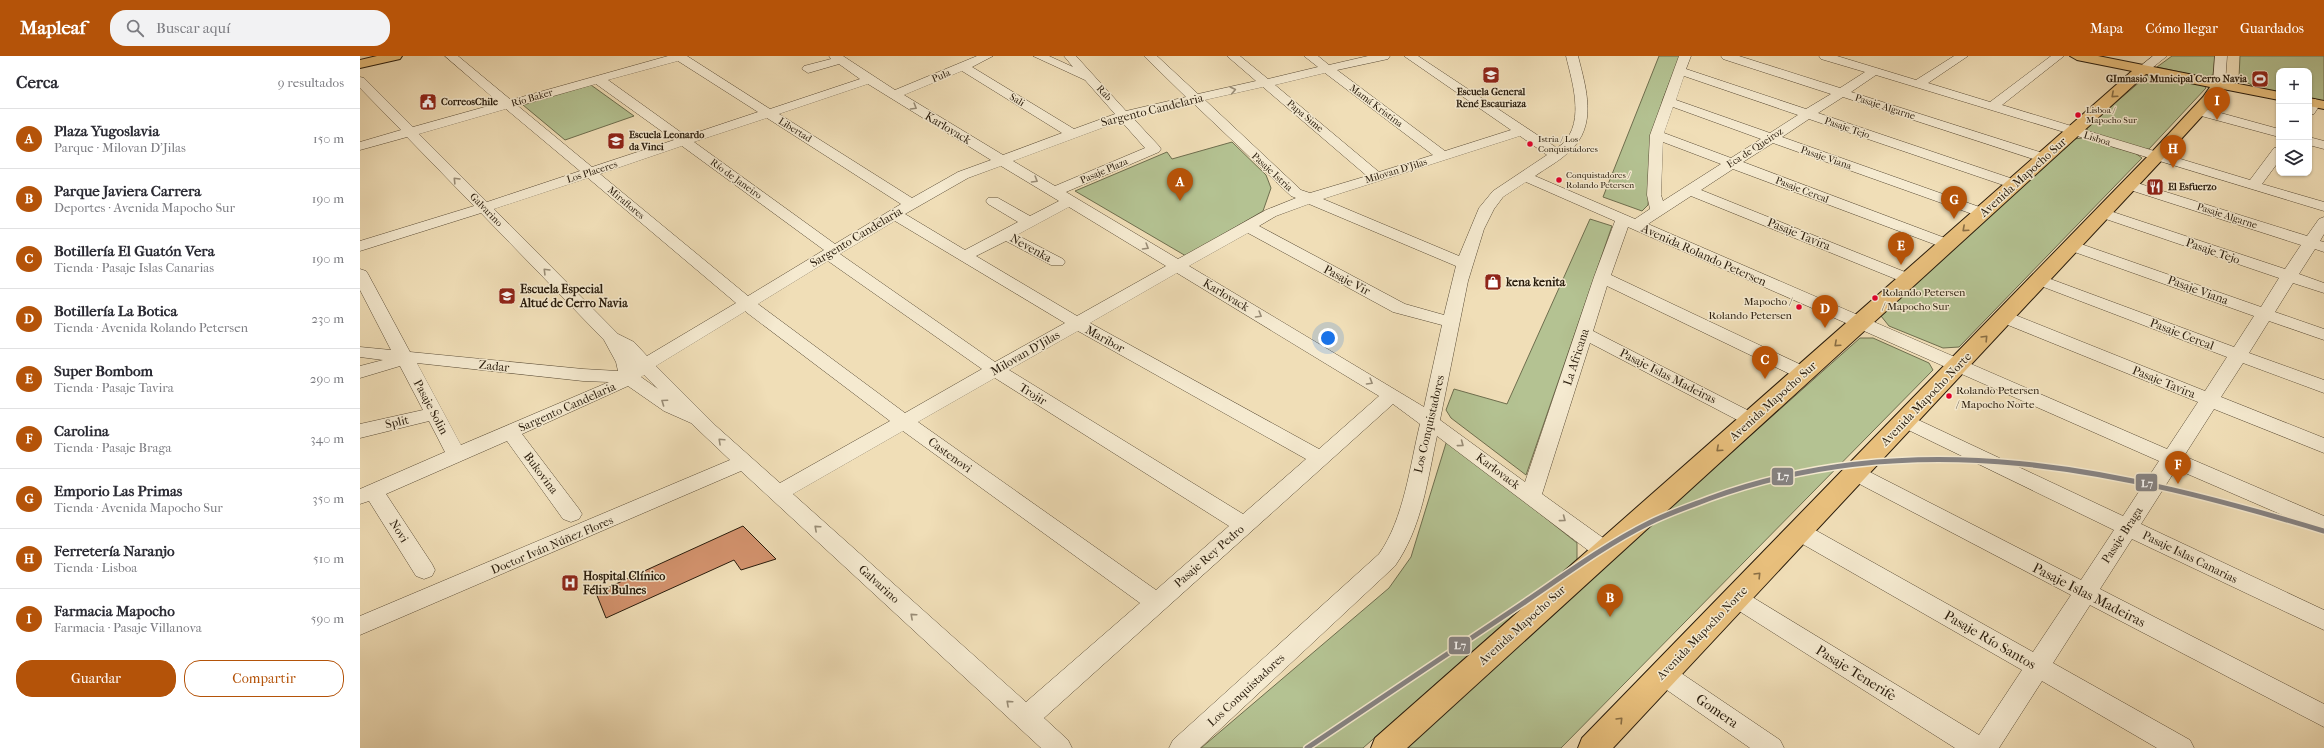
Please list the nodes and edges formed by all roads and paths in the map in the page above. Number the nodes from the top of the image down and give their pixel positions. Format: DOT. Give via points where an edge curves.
graph roads {
  1 [pos="367,56"];
  2 [pos="395,56"];
  3 [pos="451,56"];
  4 [pos="680,56"];
  5 [pos="987,56"];
  6 [pos="1039,56"];
  7 [pos="1070,56"];
  8 [pos="1150,56"];
  9 [pos="1232,56"];
  10 [pos="1310,56"];
  11 [pos="1384,56"];
  12 [pos="1410,56"];
  13 [pos="1572,56"];
  14 [pos="1685,56"];
  15 [pos="1727,56"];
  16 [pos="1825,56"];
  17 [pos="1868,56"];
  18 [pos="1962,56"];
  19 [pos="2058,56"];
  20 [pos="2077,56"];
  21 [pos="2161,56"];
  22 [pos="2221,56"];
  23 [pos="839,57"];
  24 [pos="360,58"];
  25 [pos="360,64"];
  26 [pos="1853,65"];
  27 [pos="963,66"];
  28 [pos="808,69"];
  29 [pos="1327,69"];
  30 [pos="2143,69"];
  31 [pos="1680,71"];
  32 [pos="1875,71"];
  33 [pos="598,79"];
  34 [pos="1091,79"];
  35 [pos="868,80"];
  36 [pos="360,81"];
  37 [pos="1265,83"];
  38 [pos="1918,84"];
  39 [pos="2219,84"];
  40 [pos="1841,93"];
  41 [pos="375,95"];
  42 [pos="894,95"];
  43 [pos="2276,95"];
  44 [pos="360,99"];
  45 [pos="1195,99"];
  46 [pos="1670,102"];
  47 [pos="509,105"];
  48 [pos="1992,107"];
  49 [pos="2199,111"];
  50 [pos="768,113"];
  51 [pos="1808,114"];
  52 [pos="1124,115"];
  53 [pos="1522,131"];
  54 [pos="411,132"];
  55 [pos="2073,132"];
  56 [pos="2276,132"];
  57 [pos="1071,133"];
  58 [pos="1657,135"];
  59 [pos="1771,138"];
  60 [pos="684,141"];
  61 [pos="2312,142"];
  62 [pos="2324,145"];
  63 [pos="360,146"];
  64 [pos="1154,149"];
  65 [pos="1557,155"];
  66 [pos="1443,156"];
  67 [pos="2276,156"];
  68 [pos="2156,157"];
  69 [pos="2044,158"];
  70 [pos="1002,160"];
  71 [pos="1732,163"];
  72 [pos="589,173"];
  73 [pos="1524,176"];
  74 [pos="1377,177"];
  75 [pos="1278,178"];
  76 [pos="2014,184"];
  77 [pos="2129,185"];
  78 [pos="2253,186"];
  79 [pos="1689,190"];
  80 [pos="1054,192"];
  81 [pos="1308,199"];
  82 [pos="993,201"];
  83 [pos="1070,201"];
  84 [pos="911,204"];
  85 [pos="2324,207"];
  86 [pos="483,208"];
  87 [pos="1658,210"];
  88 [pos="1271,213"];
  89 [pos="1983,213"];
  90 [pos="2102,213"];
  91 [pos="894,214"];
  92 [pos="1029,222"];
  93 [pos="1629,222"];
  94 [pos="2324,222"];
  95 [pos="1247,226"];
  96 [pos="1006,234"];
  97 [pos="1947,244"];
  98 [pos="2317,245"];
  99 [pos="360,246"];
  100 [pos="2072,246"];
  101 [pos="832,252"];
  102 [pos="965,256"];
  103 [pos="1057,262"];
  104 [pos="1465,264"];
  105 [pos="1178,266"];
  106 [pos="360,274"];
  107 [pos="2289,276"];
  108 [pos="1602,277"];
  109 [pos="1909,279"];
  110 [pos="2039,280"];
  111 [pos="2324,288"];
  112 [pos="746,303"];
  113 [pos="2265,314"];
  114 [pos="2004,317"];
  115 [pos="1452,322"];
  116 [pos="1077,323"];
  117 [pos="1860,323"];
  118 [pos="1584,333"];
  119 [pos="2324,335"];
  120 [pos="616,346"];
  121 [pos="360,352"];
  122 [pos="2238,355"];
  123 [pos="405,357"];
  124 [pos="645,365"];
  125 [pos="1958,366"];
  126 [pos="995,370"];
  127 [pos="360,372"];
  128 [pos="1803,373"];
  129 [pos="628,377"];
  130 [pos="594,382"];
  131 [pos="2324,388"];
  132 [pos="1392,395"];
  133 [pos="2210,400"];
  134 [pos="434,414"];
  135 [pos="698,420"];
  136 [pos="1430,420"];
  137 [pos="1752,420"];
  138 [pos="1905,421"];
  139 [pos="904,422"];
  140 [pos="360,431"];
  141 [pos="511,432"];
  142 [pos="2324,446"];
  143 [pos="456,456"];
  144 [pos="1320,458"];
  145 [pos="2172,459"];
  146 [pos="744,462"];
  147 [pos="1855,474"];
  148 [pos="779,493"];
  149 [pos="367,495"];
  150 [pos="1531,496"];
  151 [pos="571,514"];
  152 [pos="1244,525"];
  153 [pos="2324,525"];
  154 [pos="2127,527"];
  155 [pos="1800,532"];
  156 [pos="1605,551"];
  157 [pos="424,570"];
  158 [pos="2085,592"];
  159 [pos="1736,598"];
  160 [pos="1156,602"];
  161 [pos="2324,621"];
  162 [pos="360,626"];
  163 [pos="2037,666"];
  164 [pos="1663,674"];
  165 [pos="2324,716"];
  166 [pos="1026,718"];
  167 [pos="1059,748"];
  168 [pos="1182,748"];
  169 [pos="1386,748"];
  170 [pos="1593,748"];
  171 [pos="1771,748"];
  172 [pos="1977,748"];
  173 [pos="1985,748"];
  174 [pos="2181,748"];
  1 -- 24 [label="main road"];
  2 -- 25 [label="main road"];
  3 -- 47 [label="street, Miraflores"];
  4 -- 33 [label="street, Río Baker"];
  4 -- 50 [label="street, Libertad"];
  5 -- 27 [label="street, Pula"];
  6 -- 34 [label="street"];
  7 -- 34 [label="street, Rab"];
  8 -- 45 [label="street, Pasaje Istria"];
  9 -- 37 [label="street, Papa Sime"];
  10 -- 29 [label="street, Mamá Kristina"];
  11 -- 29 [label="street, Sargento Candelaria"];
  12 -- 53 [label="street"];
  13 -- 65 [label="street, Los Conquistadores" via="1583,102 1582,116 1578,132 1571,143"];
  14 -- 31 [label="street"];
  15 -- 40 [label="street, Pasaje Algarne"];
  16 -- 26 [label="street, Lisboa"];
  17 -- 26 [label="street"];
  18 -- 38 [label="street"];
  19 -- 48 [label="street"];
  20 -- 30 [label="main road"];
  21 -- 30 [label="street, Avenida Mapocho Sur"];
  22 -- 39 [label="street"];
  23 -- 28 [label="street"];
  23 -- 35 [label="street, Karlovack"];
  26 -- 32 [label="street, Lisboa"];
  27 -- 42 [label="street, Pula"];
  27 -- 57 [label="street, Sali"];
  29 -- 37 [label="street, Sargento Candelaria"];
  29 -- 66 [label="street, Mamá Kristina"];
  30 -- 39 [label="main road"];
  30 -- 55 [label="main road, Avenida Mapocho Sur, one-way"];
  31 -- 46 [label="street"];
  31 -- 51 [label="street, Pasaje Tejo"];
  32 -- 38 [label="street, Lisboa"];
  32 -- 40 [label="street, Eca de Queiroz"];
  33 -- 47 [label="street, Río Baker"];
  33 -- 60 [label="street, Río de Janeiro"];
  34 -- 52 [label="street, Rab"];
  35 -- 42 [label="street, Karlovack"];
  35 -- 50 [label="street, Los Placeres"];
  36 -- 41 [label="street, Galvarino"];
  45 -- 37 [label="street, Sargento Candelaria, one-way"];
  37 -- 74 [label="street, Papa Sime"];
  38 -- 48 [label="street, Lisboa"];
  39 -- 43 [label="main road"];
  39 -- 49 [label="main road, Avenida Mapocho Norte"];
  40 -- 51 [label="street, Eca de Queiroz"];
  40 -- 69 [label="street, Pasaje Algarne"];
  41 -- 44 [label="street"];
  41 -- 54 [label="street, Galvarino"];
  42 -- 70 [label="street, Karlovack, one-way"];
  45 -- 52 [label="street, Sargento Candelaria"];
  45 -- 75 [label="street, Pasaje Istria"];
  46 -- 58 [label="street"];
  46 -- 59 [label="street, Pasaje Viana"];
  47 -- 54 [label="street, Río Baker"];
  47 -- 72 [label="street, Miraflores"];
  48 -- 55 [label="street, Lisboa"];
  49 -- 56 [label="street"];
  49 -- 68 [label="main road, Avenida Mapocho Norte"];
  50 -- 60 [label="street, Los Placeres"];
  50 -- 84 [label="street, Libertad"];
  51 -- 59 [label="street, Eca de Queiroz"];
  51 -- 76 [label="street, Pasaje Tejo"];
  52 -- 57 [label="street, Sargento Candelaria"];
  52 -- 64 [label="street, Rab"];
  53 -- 65 [label="street"];
  53 -- 66 [label="street, Milovan D'Jilas"];
  54 -- 63 [label="street, Río Baker"];
  86 -- 54 [label="street, Galvarino, one-way"];
  55 -- 68 [label="street, Lisboa"];
  55 -- 69 [label="main road, Avenida Mapocho Sur"];
  57 -- 70 [label="street, Sargento Candelaria"];
  58 -- 71 [label="street, Pasaje Cercal"];
  58 -- 87 [label="street" via="1654,195"];
  59 -- 71 [label="street, Eca de Queiroz"];
  59 -- 89 [label="street, Pasaje Viana"];
  60 -- 72 [label="street, Los Placeres"];
  60 -- 101 [label="street, Río de Janeiro"];
  61 -- 62 [label="street"];
  64 -- 80 [label="street, Pasaje Plaza"];
  65 -- 73 [label="street, Los Conquistadores"];
  66 -- 74 [label="street, Milovan D'Jilas"];
  67 -- 78 [label="street"];
  68 -- 77 [label="main road, Avenida Mapocho Norte"];
  68 -- 78 [label="street, Lisboa"];
  69 -- 76 [label="main road, Avenida Mapocho Sur"];
  70 -- 80 [label="street, Karlovack, one-way"];
  70 -- 84 [label="street, Sargento Candelaria" via="955,179"];
  71 -- 79 [label="street, Eca de Queiroz"];
  71 -- 97 [label="street, Pasaje Cercal"];
  72 -- 86 [label="street, Los Placeres"];
  72 -- 112 [label="street, Miraflores"];
  73 -- 93 [label="street, Avenida Rolando Petersen"];
  73 -- 104 [label="street, Los Conquistadores" via="1491,200 1481,217"];
  74 -- 81 [label="street, Milovan D'Jilas"];
  75 -- 81 [label="street, Pasaje Istria"];
  75 -- 88 [label="street"];
  76 -- 89 [label="main road, Avenida Mapocho Sur"];
  77 -- 90 [label="main road, Avenida Mapocho Norte"];
  77 -- 98 [label="street, Pasaje Algarne"];
  78 -- 85 [label="street, Lisboa"];
  79 -- 87 [label="street, Eca de Queiroz"];
  79 -- 109 [label="street, Pasaje Tavira"];
  80 -- 83 [label="street, Karlovack"];
  81 -- 88 [label="street, Milovan D'Jilas"];
  81 -- 104 [label="street, Pasaje Istria"];
  82 -- 92 [label="street, Nevenka"];
  83 -- 92 [label="street, Nevenka"];
  83 -- 105 [label="street, Karlovack, one-way"];
  84 -- 91 [label="street, Sargento Candelaria"];
  86 -- 99 [label="street, Los Placeres"];
  120 -- 86 [label="street, Galvarino, one-way"];
  87 -- 93 [label="street, Eca de Queiroz"];
  88 -- 95 [label="street, Milovan D'Jilas"];
  89 -- 97 [label="main road, Avenida Mapocho Sur, one-way"];
  90 -- 100 [label="main road, Avenida Mapocho Norte"];
  90 -- 107 [label="street, Pasaje Tejo"];
  91 -- 101 [label="street, Sargento Candelaria"];
  91 -- 102 [label="street, Maribor"];
  92 -- 96 [label="street, Nevenka"];
  93 -- 108 [label="street, La Africana"];
  93 -- 117 [label="street, Avenida Rolando Petersen"];
  94 -- 98 [label="street, Pasaje Braga"];
  95 -- 105 [label="street, Milovan D'Jilas"];
  95 -- 115 [label="street, Pasaje Vir" via="1399,308"];
  96 -- 102 [label="street, Nevenka"];
  96 -- 103 [label="street, Nevenka"];
  97 -- 109 [label="main road, Avenida Mapocho Sur"];
  98 -- 107 [label="street, Pasaje Braga"];
  100 -- 110 [label="main road, Avenida Mapocho Norte"];
  100 -- 113 [label="street, Pasaje Viana"];
  101 -- 112 [label="street, Sargento Candelaria"];
  101 -- 126 [label="street, Trojir"];
  102 -- 116 [label="street, Maribor"];
  104 -- 115 [label="street, Los Conquistadores"];
  105 -- 116 [label="street, Milovan D'Jilas"];
  105 -- 132 [label="street, Karlovack, one-way"];
  106 -- 123 [label="street, Pasaje Solin"];
  107 -- 111 [label="street, Pasaje Tejo"];
  107 -- 113 [label="street, Pasaje Braga"];
  108 -- 118 [label="street, La Africana"];
  108 -- 128 [label="street"];
  109 -- 117 [label="main road, Avenida Mapocho Sur"];
  110 -- 114 [label="main road, Avenida Mapocho Norte"];
  110 -- 122 [label="street, Pasaje Cercal"];
  112 -- 124 [label="street, Sargento Candelaria"];
  112 -- 139 [label="street, Castenovi"];
  113 -- 119 [label="street, Pasaje Viana"];
  113 -- 122 [label="street, Pasaje Braga"];
  125 -- 114 [label="main road, Avenida Mapocho Norte, one-way"];
  114 -- 133 [label="street, Pasaje Tavira"];
  115 -- 136 [label="street, Los Conquistadores"];
  116 -- 126 [label="street, Milovan D'Jilas"];
  116 -- 144 [label="street, Maribor"];
  117 -- 125 [label="street, Avenida Rolando Petersen"];
  117 -- 128 [label="main road, Avenida Mapocho Sur, one-way"];
  118 -- 137 [label="street, Pasaje Islas Madeiras"];
  118 -- 150 [label="street, La Africana"];
  120 -- 124 [label="street, Galvarino" via="625,343"];
  120 -- 129 [label="street, Galvarino" via="625,362"];
  120 -- 130 [label="street"];
  121 -- 123 [label="street, Zadar"];
  122 -- 131 [label="street, Pasaje Cercal"];
  122 -- 133 [label="street, Pasaje Braga"];
  123 -- 127 [label="street"];
  123 -- 130 [label="street, Zadar"];
  123 -- 134 [label="street, Pasaje Solin"];
  124 -- 129 [label="street, Sargento Candelaria"];
  124 -- 135 [label="street, Galvarino" via="693,411"];
  125 -- 138 [label="main road, Avenida Mapocho Norte"];
  125 -- 145 [label="street, Avenida Rolando Petersen"];
  126 -- 139 [label="street, Milovan D'Jilas"];
  126 -- 152 [label="street, Trojir"];
  128 -- 137 [label="main road, Avenida Mapocho Sur"];
  129 -- 130 [label="street, Sargento Candelaria"];
  135 -- 129 [label="street, Galvarino, one-way" via="671,407"];
  130 -- 141 [label="street, Sargento Candelaria"];
  132 -- 136 [label="street, Karlovack"];
  132 -- 144 [label="street, Pasaje Rey Pedro"];
  133 -- 142 [label="street, Pasaje Tavira"];
  133 -- 145 [label="street, Pasaje Braga"];
  134 -- 140 [label="street, Split"];
  134 -- 143 [label="street, Pasaje Solin"];
  146 -- 135 [label="street, Galvarino, one-way"];
  136 -- 150 [label="street, Karlovack, one-way"];
  136 -- 168 [label="street, Los Conquistadores" via="1407,522 1394,552"];
  137 -- 156 [label="main road, Avenida Mapocho Sur, one-way"];
  138 -- 147 [label="main road, Avenida Mapocho Norte"];
  138 -- 154 [label="street, Pasaje Islas Canarias"];
  139 -- 148 [label="street, Milovan D'Jilas"];
  139 -- 160 [label="street, Castenovi"];
  141 -- 143 [label="street, Sargento Candelaria"];
  141 -- 151 [label="street, Bukovina"];
  143 -- 149 [label="street, Sargento Candelaria"];
  144 -- 152 [label="street, Pasaje Rey Pedro"];
  145 -- 153 [label="street, Avenida Rolando Petersen"];
  145 -- 154 [label="street, Pasaje Braga"];
  146 -- 148 [label="street, Galvarino"];
  146 -- 162 [label="street, Doctor Iván Núñez Flores"];
  147 -- 155 [label="main road, Avenida Mapocho Norte"];
  147 -- 158 [label="street, Pasaje Islas Madeiras"];
  166 -- 148 [label="street, Galvarino, one-way"];
  149 -- 157 [label="street, Novi"];
  150 -- 156 [label="street, Karlovack, one-way"];
  152 -- 160 [label="street, Pasaje Rey Pedro"];
  154 -- 158 [label="street, Pasaje Braga"];
  154 -- 161 [label="street, Pasaje Islas Canarias"];
  159 -- 155 [label="main road, Avenida Mapocho Norte, one-way"];
  155 -- 163 [label="street, Pasaje Río Santos"];
  156 -- 169 [label="main road, Avenida Mapocho Sur"];
  158 -- 163 [label="street, Pasaje Braga"];
  158 -- 165 [label="street, Pasaje Islas Madeiras"];
  159 -- 164 [label="main road, Avenida Mapocho Norte"];
  159 -- 172 [label="street, Pasaje Tenerife"];
  160 -- 166 [label="street, Pasaje Rey Pedro"];
  163 -- 173 [label="street, Pasaje Braga"];
  163 -- 174 [label="street, Pasaje Río Santos"];
  170 -- 164 [label="main road, Avenida Mapocho Norte, one-way"];
  164 -- 171 [label="street, Gomera"];
  166 -- 167 [label="street, Galvarino"];
}
